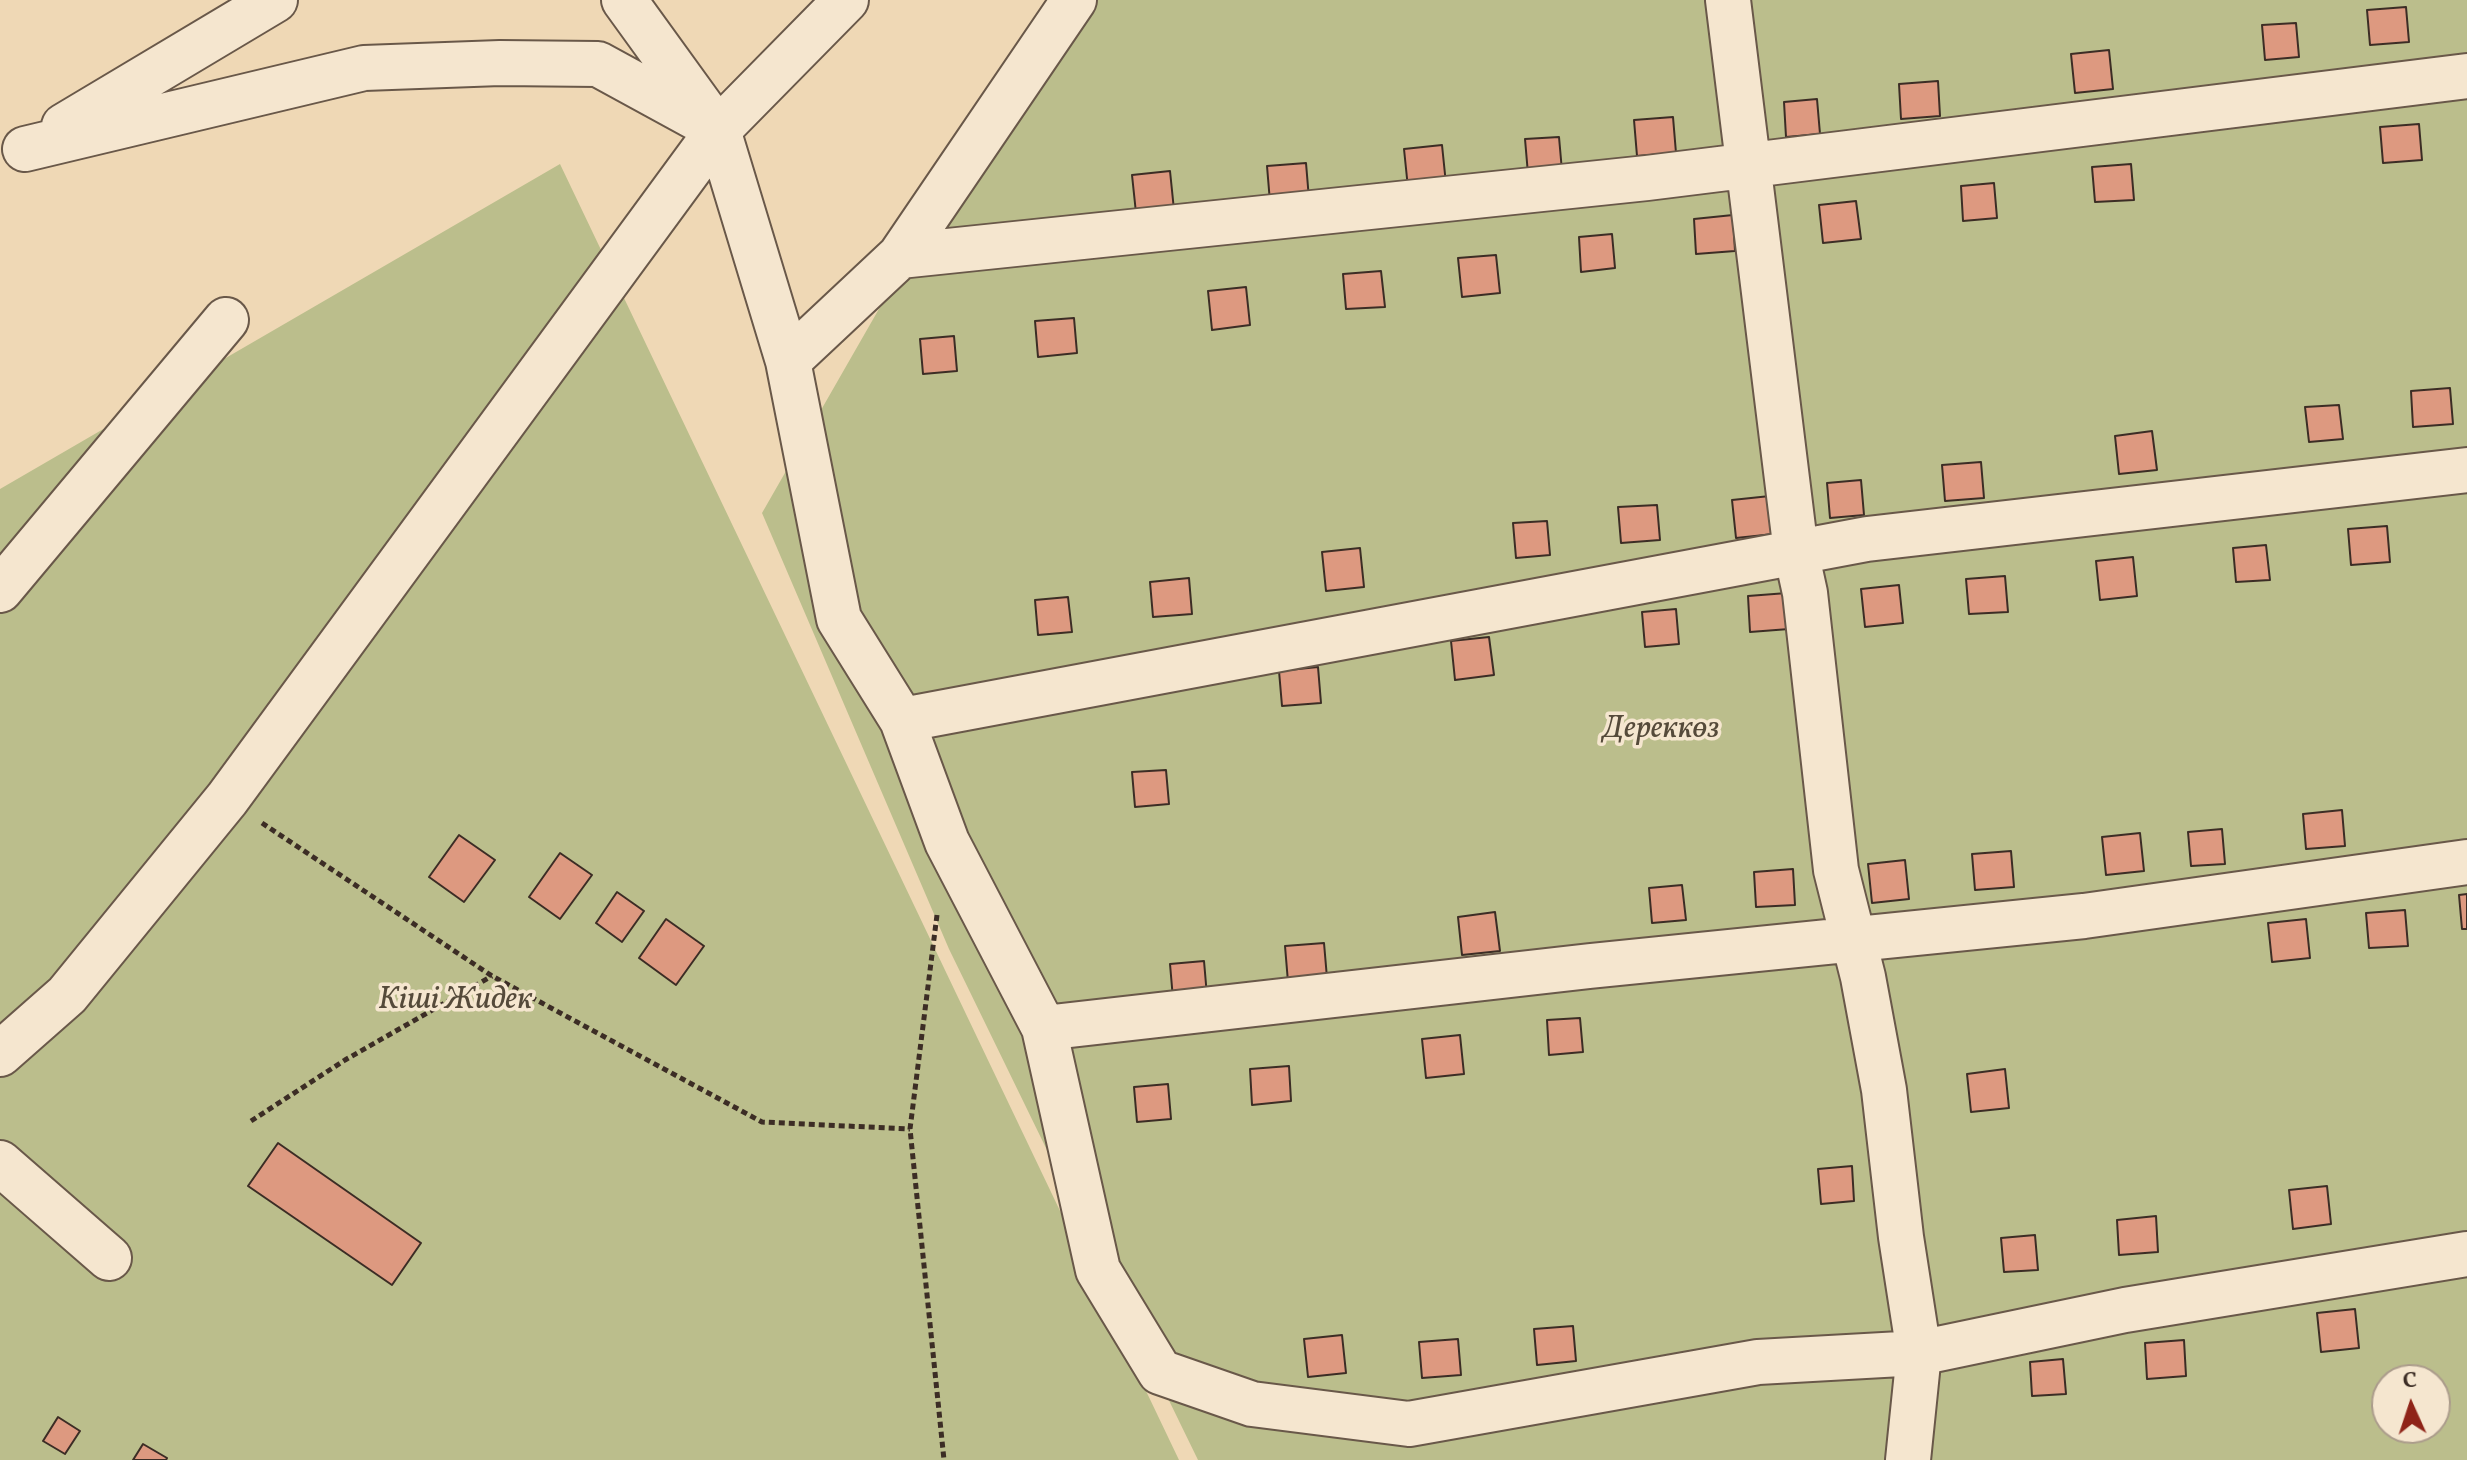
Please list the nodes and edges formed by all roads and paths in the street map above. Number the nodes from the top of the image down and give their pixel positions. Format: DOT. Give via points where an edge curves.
graph roads {
  1 [pos="275,0"];
  2 [pos="624,0"];
  3 [pos="846,0"];
  4 [pos="1074,0"];
  5 [pos="1728,0"];
  6 [pos="2467,76"];
  7 [pos="718,130"];
  8 [pos="13,155"];
  9 [pos="1748,165"];
  10 [pos="900,256"];
  11 [pos="226,320"];
  12 [pos="788,361"];
  13 [pos="2467,470"];
  14 [pos="1796,552"];
  15 [pos="0,590"];
  16 [pos="902,720"];
  17 [pos="227,799"];
  18 [pos="947,842"];
  19 [pos="2467,862"];
  20 [pos="1853,940"];
  21 [pos="492,976"];
  22 [pos="1044,1028"];
  23 [pos="0,1054"];
  24 [pos="251,1121"];
  25 [pos="910,1129"];
  26 [pos="0,1163"];
  27 [pos="2467,1254"];
  28 [pos="109,1258"];
  29 [pos="1919,1353"];
  30 [pos="944,1460"];
  31 [pos="1908,1460"];
  1 -- 8 [label="street"];
  2 -- 7 [label="street"];
  3 -- 7 [label="street"];
  4 -- 10 [label="street"];
  5 -- 9 [label="street"];
  6 -- 9 [label="street"];
  7 -- 8 [label="street" via="598,64 500,63 364,68"];
  7 -- 12 [label="street"];
  7 -- 17 [label="street"];
  9 -- 10 [label="street"];
  9 -- 14 [label="street"];
  10 -- 12 [label="street"];
  11 -- 15 [label="street"];
  12 -- 16 [label="street" via="839,619"];
  13 -- 14 [label="street" via="1867,539"];
  14 -- 16 [label="street"];
  14 -- 20 [label="street" via="1836,870"];
  16 -- 18 [label="street"];
  17 -- 21 [label="path"];
  17 -- 23 [label="street" via="67,995"];
  18 -- 22 [label="street"];
  18 -- 25 [label="path"];
  19 -- 20 [label="street" via="2084,916"];
  20 -- 22 [label="street"];
  20 -- 29 [label="street" via="1884,1090"];
  21 -- 24 [label="path"];
  21 -- 25 [label="path" via="762,1122"];
  22 -- 29 [label="street" via="1098,1270 1160,1372 1252,1404 1409,1424 1758,1362"];
  25 -- 30 [label="path"];
  26 -- 28 [label="street"];
  27 -- 29 [label="street" via="2125,1310"];
  29 -- 31 [label="street"];
}
